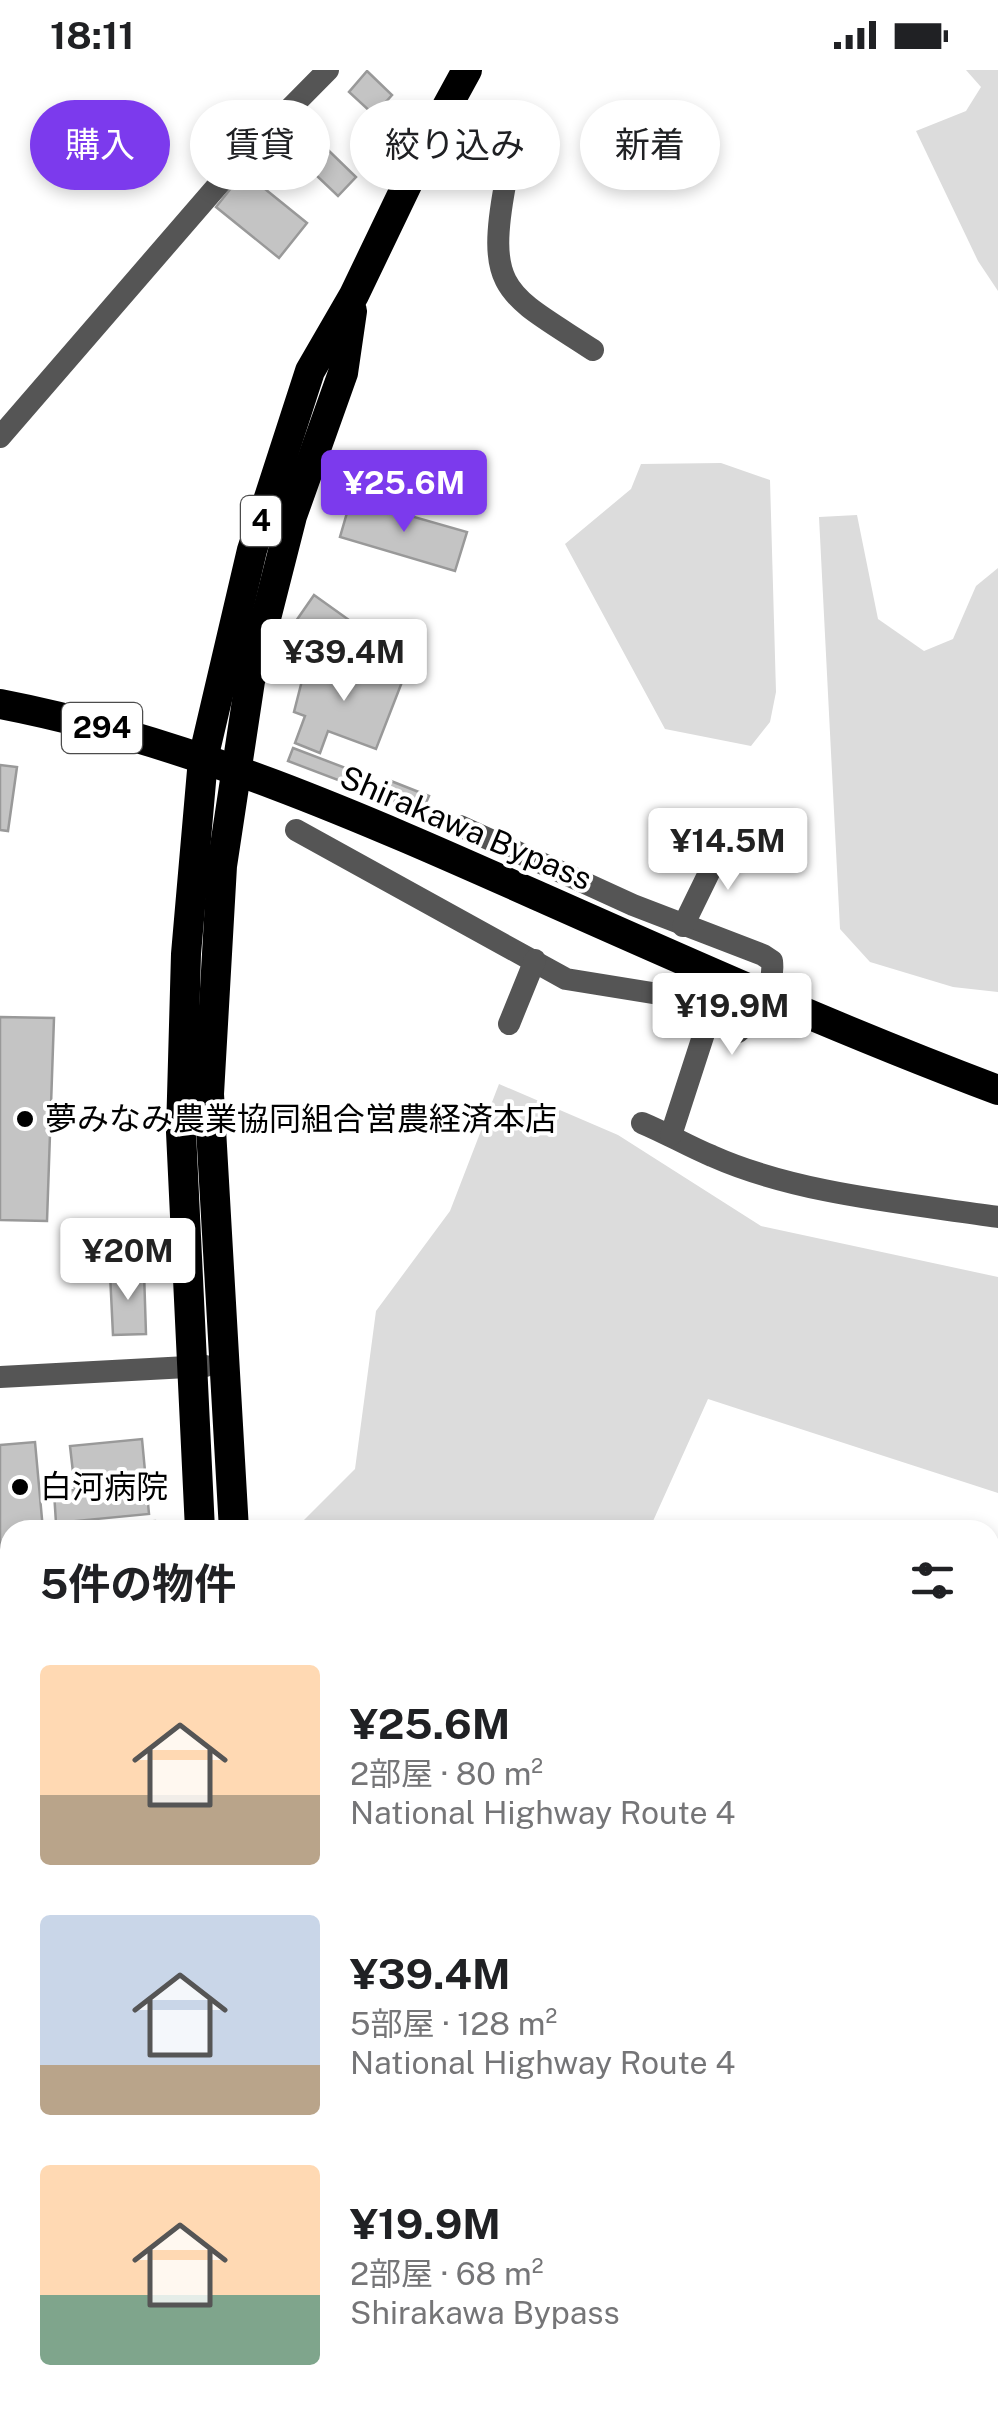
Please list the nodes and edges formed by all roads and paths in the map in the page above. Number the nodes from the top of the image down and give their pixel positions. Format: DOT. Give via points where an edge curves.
graph roads {
  1 [pos="328,70"];
  2 [pos="467,70"];
  3 [pos="451,100"];
  4 [pos="405,190"];
  5 [pos="504,190"];
  6 [pos="354,295"];
  7 [pos="593,350"];
  8 [pos="0,437"];
  9 [pos="0,704"];
  10 [pos="203,759"];
  11 [pos="238,773"];
  12 [pos="460,826"];
  13 [pos="296,830"];
  14 [pos="726,838"];
  15 [pos="683,926"];
  16 [pos="535,960"];
  17 [pos="764,996"];
  18 [pos="708,1021"];
  19 [pos="509,1024"];
  20 [pos="998,1090"];
  21 [pos="642,1123"];
  22 [pos="671,1135"];
  23 [pos="998,1217"];
  24 [pos="222,1365"];
  25 [pos="190,1366"];
  26 [pos="0,1377"];
  27 [pos="199,1520"];
  28 [pos="233,1520"];
  1 -- 8 [label="street" via="244,155"];
  2 -- 3 [label="highway, 4"];
  4 -- 6 [label="highway, 4"];
  5 -- 7 [label="street" via="496,264 532,310"];
  6 -- 10 [label="highway, 4" via="310,371 252,550"];
  6 -- 11 [label="highway, 4" via="343,373 292,516 250,681"];
  9 -- 10 [label="highway, 294"];
  10 -- 11 [label="highway, 294"];
  10 -- 25 [label="highway, 4" via="186,954 181,1132"];
  11 -- 17 [label="highway, Shirakawa Bypass / 294" via="397,833"];
  11 -- 24 [label="highway, 4" via="222,866 209,1094"];
  12 -- 15 [label="street"];
  13 -- 16 [label="street"];
  14 -- 15 [label="street"];
  15 -- 17 [label="street" via="772,961"];
  16 -- 18 [label="street" via="566,979 671,996"];
  16 -- 19 [label="street"];
  17 -- 18 [label="street" via="754,1020 738,1032"];
  17 -- 20 [label="highway, Shirakawa Bypass / 294"];
  18 -- 22 [label="street"];
  21 -- 22 [label="street"];
  22 -- 23 [label="street" via="713,1157 803,1182"];
  24 -- 25 [label="street"];
  24 -- 28 [label="highway, 4"];
  25 -- 26 [label="street"];
  25 -- 27 [label="highway, 4"];
}
